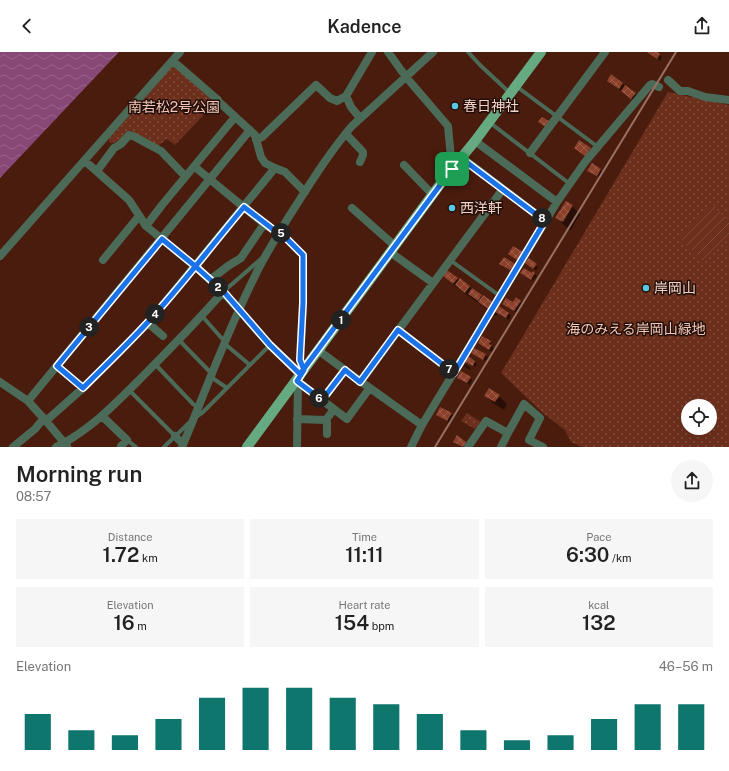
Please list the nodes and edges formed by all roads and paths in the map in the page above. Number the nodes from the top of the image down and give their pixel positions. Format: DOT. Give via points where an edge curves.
graph roads {
  1 [pos="180,52"];
  2 [pos="372,52"];
  3 [pos="388,52"];
  4 [pos="433,52"];
  5 [pos="468,52"];
  6 [pos="541,52"];
  7 [pos="605,52"];
  8 [pos="173,61"];
  9 [pos="406,77"];
  10 [pos="668,80"];
  11 [pos="659,87"];
  12 [pos="513,90"];
  13 [pos="346,96"];
  14 [pos="729,100"];
  15 [pos="557,116"];
  16 [pos="235,117"];
  17 [pos="360,118"];
  18 [pos="489,122"];
  19 [pos="250,130"];
  20 [pos="346,134"];
  21 [pos="104,140"];
  22 [pos="256,140"];
  23 [pos="475,141"];
  24 [pos="598,147"];
  25 [pos="114,148"];
  26 [pos="530,153"];
  27 [pos="461,158"];
  28 [pos="85,160"];
  29 [pos="360,162"];
  30 [pos="404,165"];
  31 [pos="195,166"];
  32 [pos="275,168"];
  33 [pos="452,169"];
  34 [pos="96,171"];
  35 [pos="186,176"];
  36 [pos="210,180"];
  37 [pos="570,184"];
  38 [pos="503,188"];
  39 [pos="305,192"];
  40 [pos="433,195"];
  41 [pos="557,202"];
  42 [pos="244,207"];
  43 [pos="352,208"];
  44 [pos="139,216"];
  45 [pos="545,221"];
  46 [pos="264,224"];
  47 [pos="146,226"];
  48 [pos="279,233"];
  49 [pos="162,239"];
  50 [pos="393,249"];
  51 [pos="266,254"];
  52 [pos="0,256"];
  53 [pos="103,260"];
  54 [pos="450,260"];
  55 [pos="195,266"];
  56 [pos="210,280"];
  57 [pos="433,283"];
  58 [pos="224,292"];
  59 [pos="500,296"];
  60 [pos="239,310"];
  61 [pos="202,316"];
  62 [pos="148,323"];
  63 [pos="398,330"];
  64 [pos="163,336"];
  65 [pos="179,340"];
  66 [pos="225,343"];
  67 [pos="270,345"];
  68 [pos="318,350"];
  69 [pos="155,364"];
  70 [pos="250,365"];
  71 [pos="57,366"];
  72 [pos="345,370"];
  73 [pos="454,373"];
  74 [pos="212,376"];
  75 [pos="300,377"];
  76 [pos="0,382"];
  77 [pos="360,382"];
  78 [pos="83,388"];
  79 [pos="227,388"];
  80 [pos="369,389"];
  81 [pos="129,390"];
  82 [pos="322,400"];
  83 [pos="28,401"];
  84 [pos="198,407"];
  85 [pos="334,409"];
  86 [pos="102,416"];
  87 [pos="194,419"];
  88 [pos="297,419"];
  89 [pos="45,420"];
  90 [pos="326,420"];
  91 [pos="422,425"];
  92 [pos="508,433"];
  93 [pos="327,434"];
  94 [pos="175,436"];
  95 [pos="124,443"];
  96 [pos="527,443"];
  97 [pos="66,445"];
  98 [pos="183,446"];
  99 [pos="13,447"];
  100 [pos="56,447"];
  101 [pos="136,447"];
  102 [pos="164,447"];
  103 [pos="246,447"];
  104 [pos="297,447"];
  105 [pos="411,447"];
  106 [pos="468,447"];
  107 [pos="501,447"];
  108 [pos="543,447"];
  1 -- 8 [label="street"];
  2 -- 13 [label="street"];
  3 -- 9 [label="street"];
  4 -- 9 [label="street"];
  5 -- 12 [label="lane" via="480,65"];
  6 -- 12 [label="main road"];
  7 -- 15 [label="street"];
  8 -- 16 [label="street"];
  8 -- 21 [label="street"];
  9 -- 17 [label="street"];
  9 -- 33 [label="street" via="448,126"];
  10 -- 14 [label="street" via="680,91"];
  11 -- 24 [label="street" via="650,85"];
  12 -- 15 [label="lane"];
  12 -- 18 [label="main road"];
  13 -- 17 [label="street"];
  13 -- 22 [label="street" via="337,101 316,85"];
  15 -- 24 [label="lane"];
  15 -- 26 [label="street"];
  16 -- 19 [label="street"];
  16 -- 31 [label="street"];
  17 -- 20 [label="street"];
  18 -- 23 [label="main road"];
  18 -- 26 [label="lane"];
  19 -- 22 [label="street" via="255,134"];
  19 -- 36 [label="street"];
  20 -- 29 [label="street" via="363,152"];
  20 -- 39 [label="street"];
  21 -- 25 [label="street"];
  21 -- 28 [label="street"];
  22 -- 32 [label="street" via="265,163"];
  23 -- 27 [label="main road"];
  23 -- 41 [label="street"];
  24 -- 37 [label="street"];
  25 -- 34 [label="street"];
  25 -- 35 [label="street" via="129,135 133,136 161,151"];
  26 -- 37 [label="lane"];
  27 -- 33 [label="main road"];
  27 -- 38 [label="street"];
  28 -- 34 [label="street"];
  28 -- 52 [label="street"];
  30 -- 40 [label="street"];
  31 -- 35 [label="street"];
  31 -- 36 [label="street"];
  32 -- 39 [label="street" via="285,172"];
  32 -- 42 [label="street"];
  33 -- 40 [label="main road"];
  34 -- 44 [label="street" via="129,200"];
  35 -- 47 [label="street"];
  36 -- 42 [label="street"];
  36 -- 49 [label="street"];
  37 -- 41 [label="street"];
  38 -- 45 [label="street"];
  38 -- 54 [label="street"];
  39 -- 48 [label="street"];
  40 -- 50 [label="main road"];
  41 -- 45 [label="street"];
  42 -- 46 [label="street"];
  42 -- 55 [label="street"];
  43 -- 50 [label="street"];
  44 -- 47 [label="street"];
  44 -- 53 [label="street"];
  45 -- 59 [label="street"];
  46 -- 48 [label="street"];
  46 -- 56 [label="street" via="241,258"];
  47 -- 49 [label="street"];
  48 -- 51 [label="street"];
  48 -- 75 [label="lane" via="303,255"];
  49 -- 55 [label="street"];
  49 -- 71 [label="street"];
  50 -- 57 [label="street"];
  50 -- 68 [label="main road"];
  51 -- 58 [label="lane"];
  51 -- 60 [label="street"];
  54 -- 57 [label="street"];
  54 -- 59 [label="lane"];
  55 -- 56 [label="street"];
  55 -- 62 [label="street"];
  56 -- 58 [label="street"];
  57 -- 63 [label="street"];
  58 -- 60 [label="street"];
  58 -- 61 [label="street"];
  59 -- 73 [label="street"];
  60 -- 66 [label="street"];
  60 -- 67 [label="street"];
  61 -- 65 [label="street"];
  61 -- 66 [label="lane"];
  62 -- 64 [label="street"];
  62 -- 78 [label="street"];
  63 -- 73 [label="street"];
  63 -- 77 [label="street"];
  65 -- 69 [label="street"];
  65 -- 74 [label="lane"];
  66 -- 70 [label="lane"];
  66 -- 74 [label="street"];
  67 -- 70 [label="lane"];
  67 -- 75 [label="street"];
  68 -- 72 [label="street"];
  68 -- 75 [label="main road"];
  69 -- 81 [label="street"];
  69 -- 84 [label="lane"];
  70 -- 79 [label="lane"];
  71 -- 78 [label="street"];
  71 -- 83 [label="street"];
  72 -- 77 [label="street"];
  72 -- 82 [label="street"];
  73 -- 91 [label="street"];
  74 -- 79 [label="lane"];
  74 -- 84 [label="street"];
  75 -- 82 [label="street"];
  75 -- 88 [label="street"];
  75 -- 103 [label="main road"];
  76 -- 83 [label="street"];
  77 -- 80 [label="street"];
  78 -- 89 [label="street"];
  79 -- 87 [label="lane"];
  80 -- 85 [label="street" via="347,419"];
  80 -- 91 [label="street"];
  81 -- 86 [label="street"];
  81 -- 94 [label="lane"];
  82 -- 85 [label="street"];
  83 -- 89 [label="street"];
  84 -- 87 [label="street"];
  85 -- 90 [label="street"];
  86 -- 95 [label="street"];
  86 -- 97 [label="street"];
  87 -- 94 [label="lane"];
  87 -- 98 [label="street"];
  88 -- 90 [label="street"];
  88 -- 104 [label="street"];
  89 -- 97 [label="street"];
  89 -- 99 [label="street"];
  90 -- 93 [label="street"];
  91 -- 105 [label="street"];
  92 -- 96 [label="street" via="524,404 540,418"];
  92 -- 106 [label="street" via="486,421"];
  92 -- 107 [label="street"];
  94 -- 98 [label="street"];
  94 -- 102 [label="lane"];
  95 -- 101 [label="lane"];
  96 -- 108 [label="street"];
  97 -- 100 [label="street"];
}
